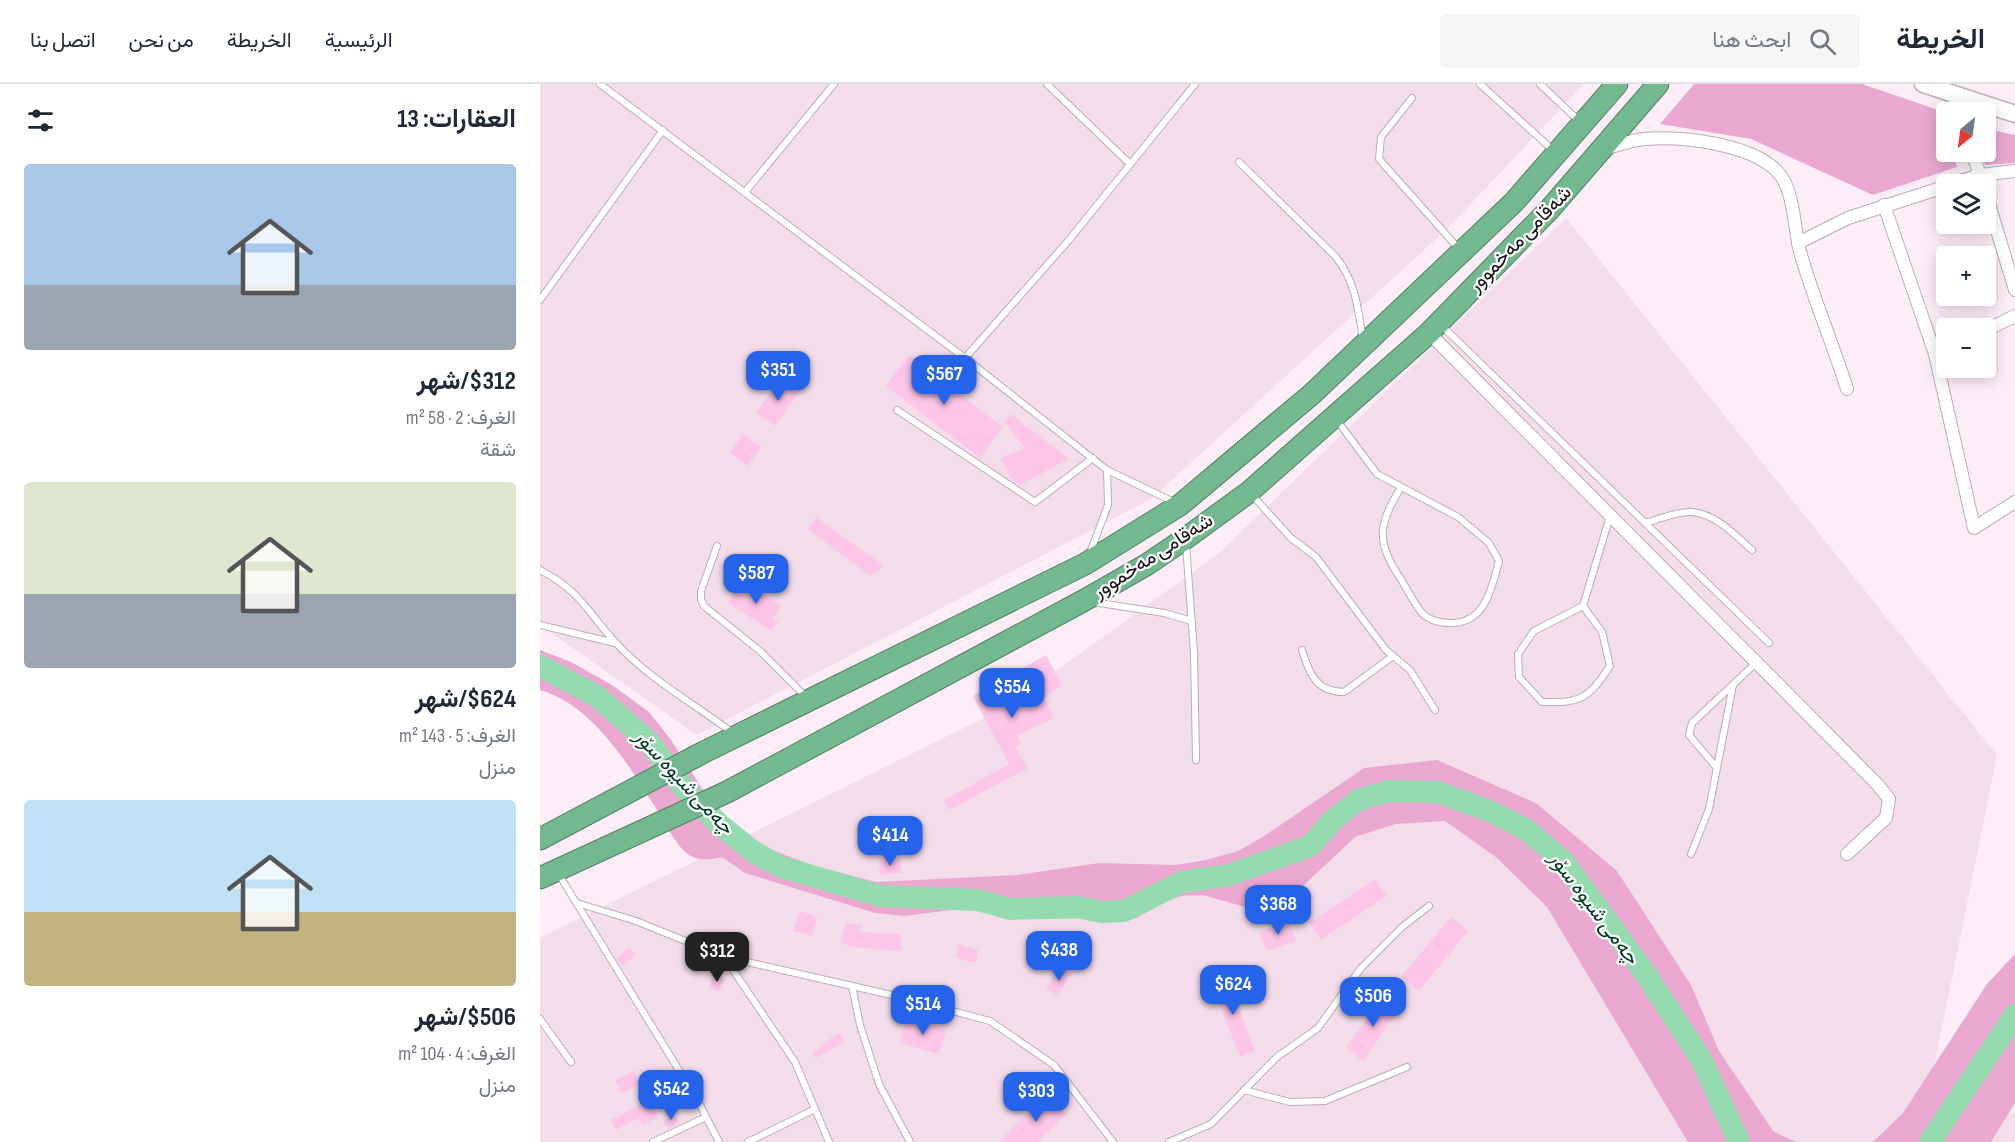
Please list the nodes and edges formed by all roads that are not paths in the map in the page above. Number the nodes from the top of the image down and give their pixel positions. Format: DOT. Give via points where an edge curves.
graph roads {
  1 [pos="600,84"];
  2 [pos="834,84"];
  3 [pos="1047,84"];
  4 [pos="1195,84"];
  5 [pos="1480,84"];
  6 [pos="1539,84"];
  7 [pos="1617,84"];
  8 [pos="1658,84"];
  9 [pos="1923,84"];
  10 [pos="1947,90"];
  11 [pos="1412,98"];
  12 [pos="2015,114"];
  13 [pos="1583,124"];
  14 [pos="663,130"];
  15 [pos="1605,149"];
  16 [pos="1557,154"];
  17 [pos="1239,162"];
  18 [pos="1130,165"];
  19 [pos="2015,171"];
  20 [pos="1996,176"];
  21 [pos="1936,189"];
  22 [pos="745,192"];
  23 [pos="1884,205"];
  24 [pos="1996,227"];
  25 [pos="1798,243"];
  26 [pos="1462,252"];
  27 [pos="2015,290"];
  28 [pos="540,300"];
  29 [pos="2015,316"];
  30 [pos="1996,325"];
  31 [pos="1433,328"];
  32 [pos="1364,346"];
  33 [pos="1935,354"];
  34 [pos="965,358"];
  35 [pos="1847,389"];
  36 [pos="1312,394"];
  37 [pos="897,410"];
  38 [pos="1334,416"];
  39 [pos="1093,458"];
  40 [pos="1107,470"];
  41 [pos="1401,488"];
  42 [pos="1249,492"];
  43 [pos="2015,502"];
  44 [pos="1180,505"];
  45 [pos="1611,516"];
  46 [pos="1645,523"];
  47 [pos="1186,538"];
  48 [pos="717,546"];
  49 [pos="1752,550"];
  50 [pos="1085,564"];
  51 [pos="540,570"];
  52 [pos="1083,601"];
  53 [pos="1583,606"];
  54 [pos="1192,621"];
  55 [pos="540,625"];
  56 [pos="616,643"];
  57 [pos="1769,643"];
  58 [pos="1302,650"];
  59 [pos="1393,656"];
  60 [pos="1757,662"];
  61 [pos="1733,685"];
  62 [pos="809,700"];
  63 [pos="1435,711"];
  64 [pos="737,736"];
  65 [pos="1196,760"];
  66 [pos="1717,768"];
  67 [pos="540,839"];
  68 [pos="1691,854"];
  69 [pos="1847,854"];
  70 [pos="548,874"];
  71 [pos="577,903"];
  72 [pos="1429,906"];
  73 [pos="725,957"];
  74 [pos="852,986"];
  75 [pos="540,1019"];
  76 [pos="571,1062"];
  77 [pos="1407,1067"];
  78 [pos="1244,1090"];
  79 [pos="815,1109"];
  80 [pos="706,1118"];
  81 [pos="653,1142"];
  82 [pos="719,1142"];
  83 [pos="748,1142"];
  84 [pos="829,1142"];
  85 [pos="910,1142"];
  86 [pos="1113,1142"];
  87 [pos="1169,1142"];
  1 -- 14 [label="lane"];
  2 -- 22 [label="lane"];
  3 -- 18 [label="lane"];
  4 -- 18 [label="lane"];
  5 -- 16 [label="lane"];
  6 -- 13 [label="lane"];
  7 -- 13 [label="highway, شەقامی مەخموور"];
  8 -- 15 [label="highway, شەقامی مەخموور"];
  9 -- 10 [label="main road"];
  10 -- 12 [label="main road"];
  11 -- 26 [label="lane" via="1381,137 1379,159"];
  13 -- 16 [label="highway, شەقامی مەخموور"];
  14 -- 22 [label="lane"];
  14 -- 28 [label="lane"];
  15 -- 25 [label="street" via="1644,139 1705,142 1738,150 1767,163 1787,188"];
  15 -- 31 [label="highway, شەقامی مەخموور"];
  16 -- 26 [label="highway, شەقامی مەخموور"];
  17 -- 32 [label="lane" via="1348,273 1355,290"];
  18 -- 34 [label="lane"];
  19 -- 20 [label="street"];
  21 -- 23 [label="street"];
  22 -- 34 [label="lane"];
  23 -- 25 [label="street"];
  23 -- 33 [label="street"];
  24 -- 27 [label="street"];
  25 -- 35 [label="street"];
  26 -- 32 [label="highway, شەقامی مەخموور"];
  29 -- 30 [label="street"];
  31 -- 38 [label="highway, شەقامی مەخموور"];
  31 -- 45 [label="street"];
  31 -- 46 [label="lane"];
  32 -- 36 [label="highway, شەقامی مەخموور"];
  33 -- 43 [label="street" via="1974,528"];
  34 -- 39 [label="lane"];
  36 -- 38 [label="highway"];
  36 -- 44 [label="highway, شەقامی مەخموور"];
  37 -- 39 [label="lane" via="1035,502"];
  38 -- 41 [label="lane" via="1377,474"];
  38 -- 42 [label="highway, شەقامی مەخموور"];
  39 -- 40 [label="lane"];
  40 -- 44 [label="lane"];
  40 -- 50 [label="lane" via="1108,504"];
  41 -- 41 [label="lane" via="1389,507 1383,530 1384,546 1397,574 1422,614 1438,623 1457,623 1478,615 1490,595 1499,561 1489,543 1458,517"];
  42 -- 47 [label="highway, شەقامی مەخموور"];
  42 -- 59 [label="lane" via="1291,538 1316,558"];
  44 -- 50 [label="highway, شەقامی مەخموور"];
  45 -- 53 [label="lane"];
  45 -- 60 [label="street"];
  46 -- 49 [label="lane" via="1690,512 1704,515"];
  46 -- 57 [label="lane"];
  47 -- 52 [label="highway, شەقامی مەخموور"];
  47 -- 54 [label="lane"];
  48 -- 62 [label="lane" via="701,591 704,606 760,651"];
  50 -- 62 [label="highway, شەقامی مەخموور"];
  51 -- 56 [label="lane" via="567,584"];
  52 -- 54 [label="lane"];
  52 -- 70 [label="highway, شەقامی مەخموور" via="727,792"];
  53 -- 53 [label="lane" via="1602,632 1610,666 1596,688 1574,703 1542,702 1519,677 1518,654 1534,630"];
  54 -- 65 [label="lane"];
  55 -- 56 [label="lane"];
  56 -- 64 [label="lane" via="644,669"];
  58 -- 59 [label="lane" via="1309,674 1335,692 1344,692"];
  59 -- 63 [label="lane" via="1410,670"];
  60 -- 61 [label="lane"];
  60 -- 69 [label="street" via="1889,800 1886,818"];
  61 -- 66 [label="lane"];
  61 -- 66 [label="lane" via="1692,723 1689,735"];
  62 -- 64 [label="highway, شەقامی مەخموور"];
  64 -- 67 [label="highway, شەقامی مەخموور"];
  66 -- 68 [label="lane" via="1709,808"];
  70 -- 71 [label="lane"];
  71 -- 73 [label="lane" via="636,921"];
  71 -- 80 [label="lane"];
  72 -- 78 [label="lane" via="1360,968 1318,1028 1277,1057"];
  73 -- 74 [label="lane"];
  73 -- 79 [label="lane" via="795,1062"];
  74 -- 85 [label="lane" via="879,1084"];
  74 -- 86 [label="lane" via="990,1021 1054,1065"];
  75 -- 76 [label="lane"];
  77 -- 78 [label="lane" via="1325,1101 1290,1102"];
  78 -- 87 [label="lane" via="1211,1124"];
  79 -- 83 [label="lane"];
  79 -- 84 [label="lane"];
  80 -- 81 [label="lane"];
  80 -- 82 [label="lane"];
}
